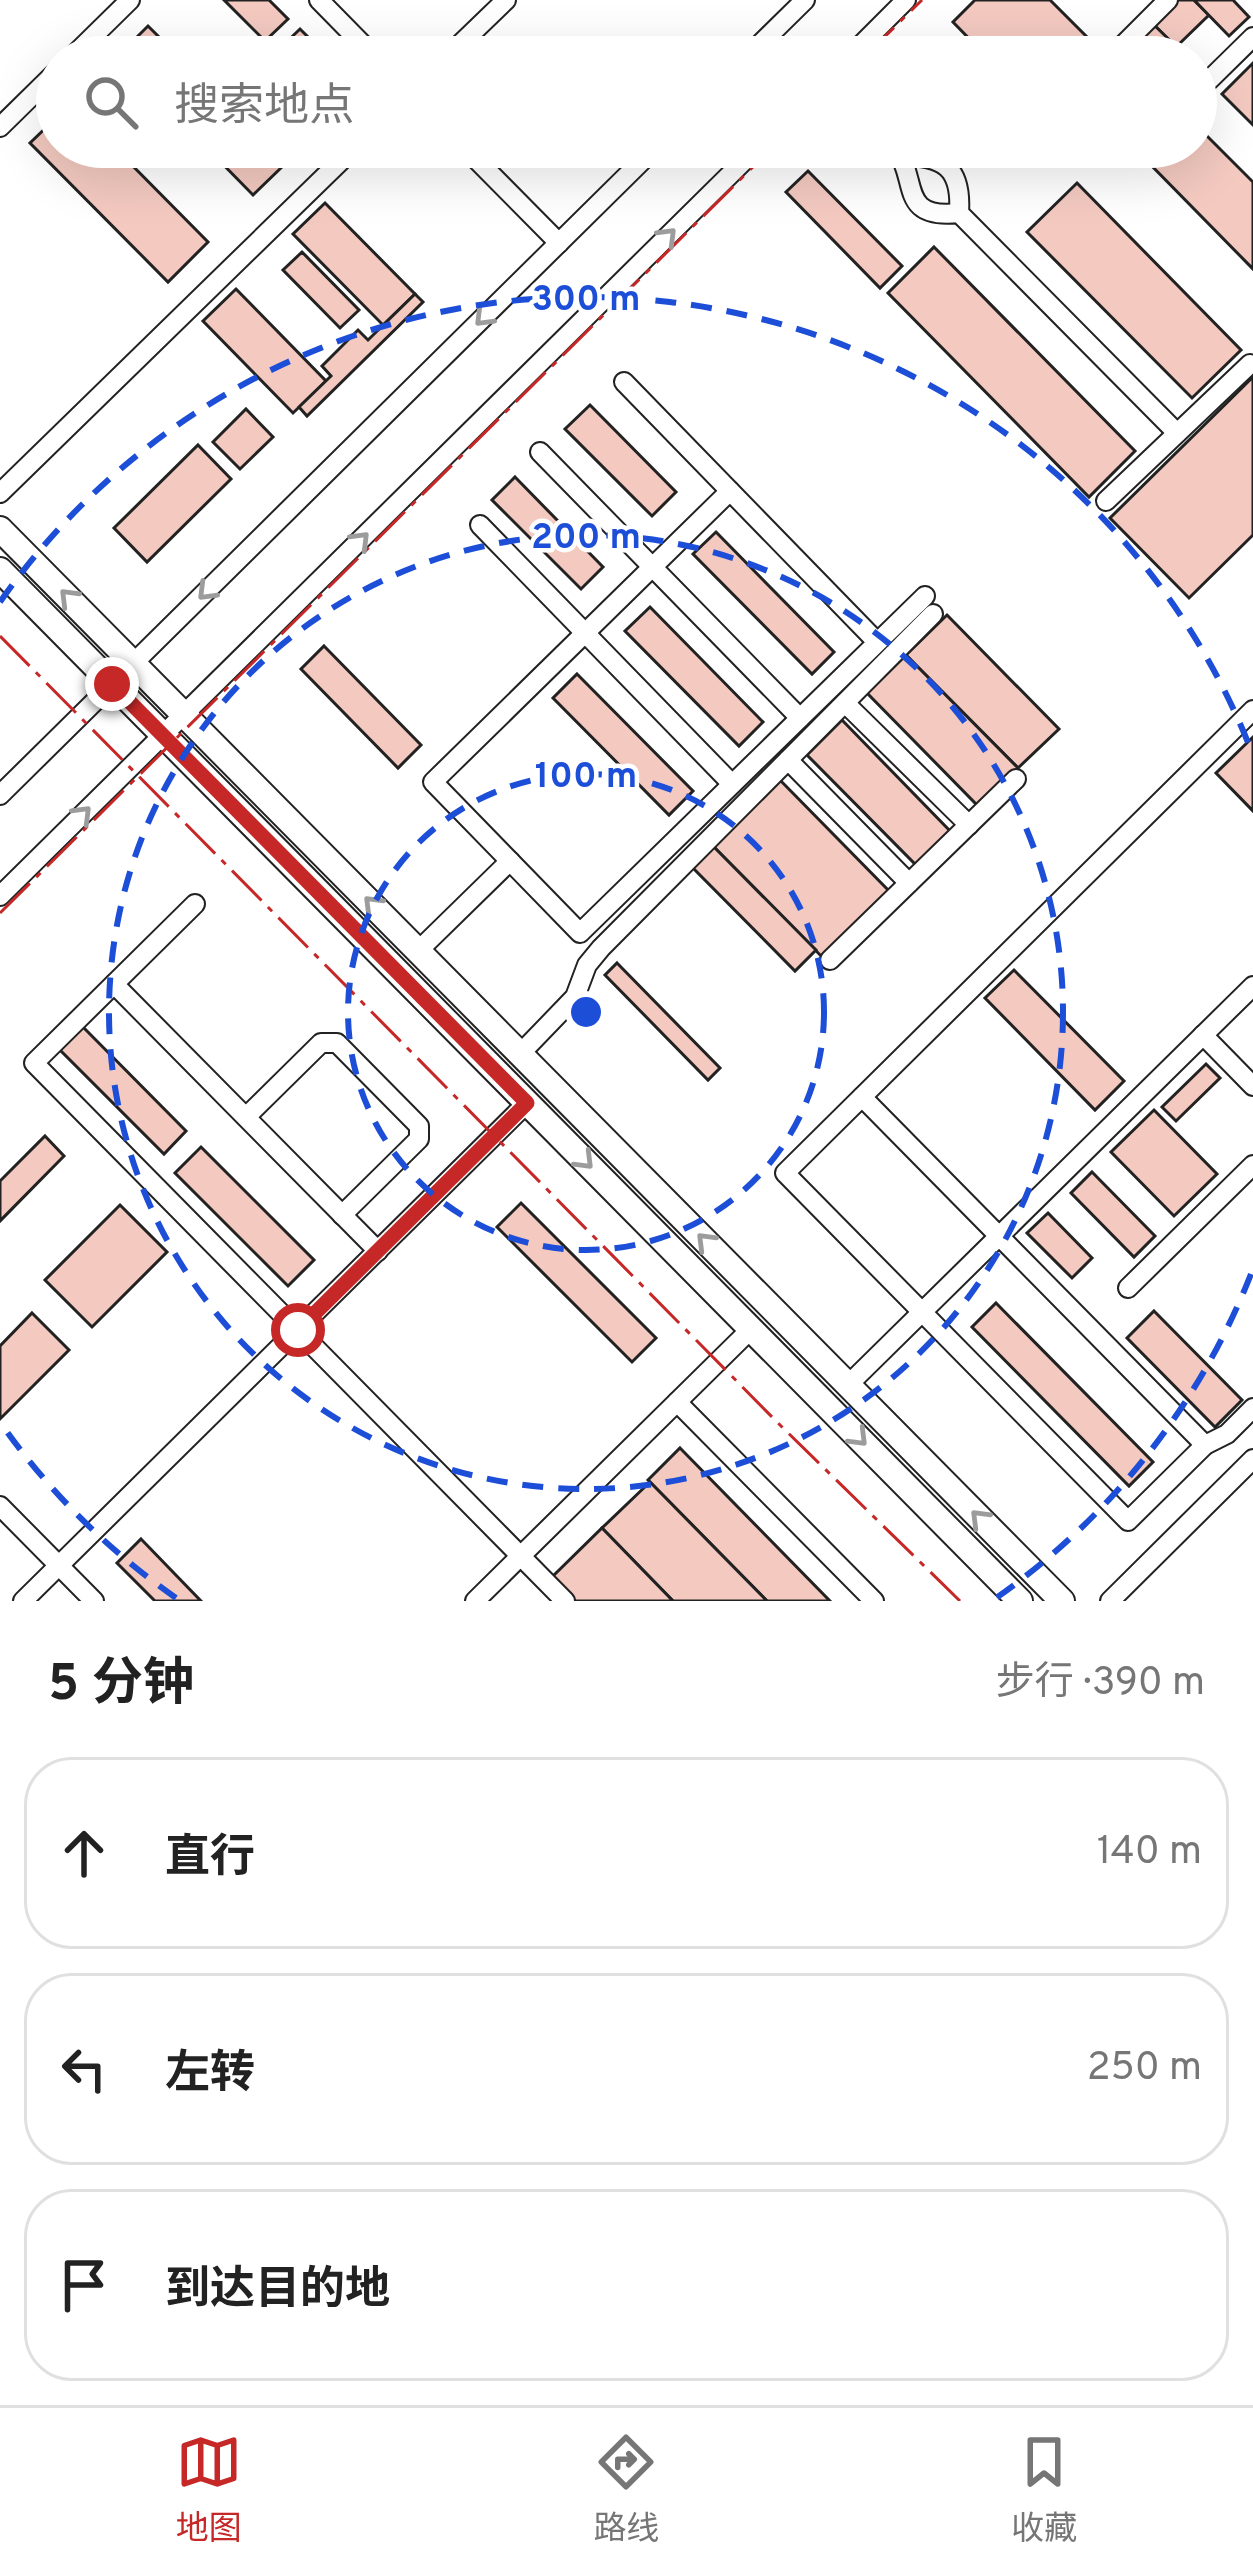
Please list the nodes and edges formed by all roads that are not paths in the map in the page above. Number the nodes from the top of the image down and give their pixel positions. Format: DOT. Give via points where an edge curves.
graph roads {
  1 [pos="130,0"];
  2 [pos="319,0"];
  3 [pos="506,0"];
  4 [pos="805,0"];
  5 [pos="906,0"];
  6 [pos="1168,0"];
  7 [pos="93,36"];
  8 [pos="354,36"];
  9 [pos="469,36"];
  10 [pos="768,36"];
  11 [pos="870,36"];
  12 [pos="1132,36"];
  13 [pos="1253,37"];
  14 [pos="1217,72"];
  15 [pos="36,92"];
  16 [pos="0,127"];
  17 [pos="333,168"];
  18 [pos="485,168"];
  19 [pos="635,168"];
  20 [pos="737,168"];
  21 [pos="903,168"];
  22 [pos="948,168"];
  23 [pos="959,213"];
  24 [pos="559,243"];
  25 [pos="1250,364"];
  26 [pos="623,382"];
  27 [pos="1177,433"];
  28 [pos="540,452"];
  29 [pos="730,491"];
  30 [pos="0,493"];
  31 [pos="1106,500"];
  32 [pos="479,525"];
  33 [pos="0,529"];
  34 [pos="652,567"];
  35 [pos="0,570"];
  36 [pos="585,633"];
  37 [pos="878,642"];
  38 [pos="134,663"];
  39 [pos="112,684"];
  40 [pos="845,703"];
  41 [pos="1253,710"];
  42 [pos="184,714"];
  43 [pos="800,718"];
  44 [pos="163,735"];
  45 [pos="788,760"];
  46 [pos="1016,779"];
  47 [pos="733,784"];
  48 [pos="0,795"];
  49 [pos="969,825"];
  50 [pos="510,861"];
  51 [pos="909,884"];
  52 [pos="0,896"];
  53 [pos="195,904"];
  54 [pos="418,951"];
  55 [pos="830,960"];
  56 [pos="114,984"];
  57 [pos="1253,986"];
  58 [pos="1203,1035"];
  59 [pos="520,1054"];
  60 [pos="1253,1086"];
  61 [pos="862,1096"];
  62 [pos="527,1103"];
  63 [pos="246,1117"];
  64 [pos="1253,1166"];
  65 [pos="342,1215"];
  66 [pos="1000,1236"];
  67 [pos="378,1251"];
  68 [pos="1128,1288"];
  69 [pos="922,1312"];
  70 [pos="751,1329"];
  71 [pos="298,1330"];
  72 [pos="848,1385"];
  73 [pos="677,1402"];
  74 [pos="1253,1408"];
  75 [pos="1205,1445"];
  76 [pos="1253,1459"];
  77 [pos="0,1506"];
  78 [pos="521,1556"];
  79 [pos="59,1566"];
  80 [pos="23,1601"];
  81 [pos="94,1601"];
  82 [pos="475,1601"];
  83 [pos="565,1601"];
  84 [pos="874,1601"];
  85 [pos="1020,1601"];
  86 [pos="1062,1601"];
  87 [pos="1110,1601"];
  1 -- 7 [label="street"];
  2 -- 8 [label="street"];
  3 -- 9 [label="street"];
  4 -- 10 [label="street"];
  5 -- 11 [label="street"];
  6 -- 12 [label="street"];
  13 -- 14 [label="street"];
  15 -- 16 [label="street"];
  17 -- 30 [label="street"];
  18 -- 24 [label="street"];
  19 -- 24 [label="street"];
  42 -- 20 [label="street, one-way"];
  21 -- 23 [label="street" via="918,202 941,215"];
  22 -- 23 [label="street" via="958,182"];
  23 -- 27 [label="street"];
  24 -- 38 [label="street, one-way"];
  25 -- 27 [label="street"];
  26 -- 29 [label="street"];
  27 -- 31 [label="street"];
  28 -- 34 [label="street"];
  29 -- 34 [label="street"];
  29 -- 37 [label="street"];
  32 -- 36 [label="street"];
  38 -- 33 [label="main road, one-way"];
  34 -- 36 [label="street"];
  34 -- 43 [label="street"];
  35 -- 39 [label="main road"];
  36 -- 47 [label="street"];
  36 -- 50 [label="street" via="433,782"];
  37 -- 40 [label="street" via="929,605"];
  37 -- 43 [label="street"];
  38 -- 39 [label="street"];
  38 -- 42 [label="main road"];
  39 -- 44 [label="main road"];
  39 -- 48 [label="street"];
  40 -- 45 [label="street"];
  40 -- 49 [label="street"];
  41 -- 61 [label="street"];
  42 -- 44 [label="street"];
  54 -- 42 [label="main road, one-way"];
  43 -- 47 [label="street"];
  52 -- 44 [label="street, one-way"];
  44 -- 62 [label="main road"];
  45 -- 51 [label="street"];
  45 -- 59 [label="street" via="586,965 575,997"];
  46 -- 49 [label="street"];
  47 -- 50 [label="street" via="580,933"];
  49 -- 51 [label="street"];
  50 -- 54 [label="street"];
  51 -- 55 [label="street"];
  53 -- 56 [label="street"];
  54 -- 59 [label="main road"];
  56 -- 63 [label="street"];
  56 -- 71 [label="street" via="34,1063"];
  57 -- 58 [label="street"];
  58 -- 60 [label="street"];
  58 -- 66 [label="street"];
  72 -- 59 [label="main road, one-way"];
  61 -- 66 [label="street"];
  61 -- 69 [label="street" via="785,1173"];
  62 -- 67 [label="street"];
  62 -- 70 [label="main road, one-way"];
  63 -- 65 [label="street"];
  63 -- 65 [label="street" via="321,1042 337,1043 403,1109 419,1126 419,1139"];
  64 -- 68 [label="street"];
  65 -- 67 [label="street"];
  66 -- 69 [label="street"];
  66 -- 75 [label="street"];
  67 -- 71 [label="street"];
  69 -- 72 [label="street"];
  69 -- 75 [label="street" via="1128,1521"];
  70 -- 73 [label="street"];
  70 -- 85 [label="main road, one-way"];
  71 -- 78 [label="street"];
  71 -- 79 [label="street"];
  86 -- 72 [label="main road, one-way"];
  73 -- 78 [label="street"];
  73 -- 84 [label="street"];
  74 -- 75 [label="street"];
  76 -- 87 [label="street"];
  77 -- 79 [label="street"];
  78 -- 82 [label="street"];
  78 -- 83 [label="street"];
  79 -- 80 [label="street"];
  79 -- 81 [label="street"];
}
